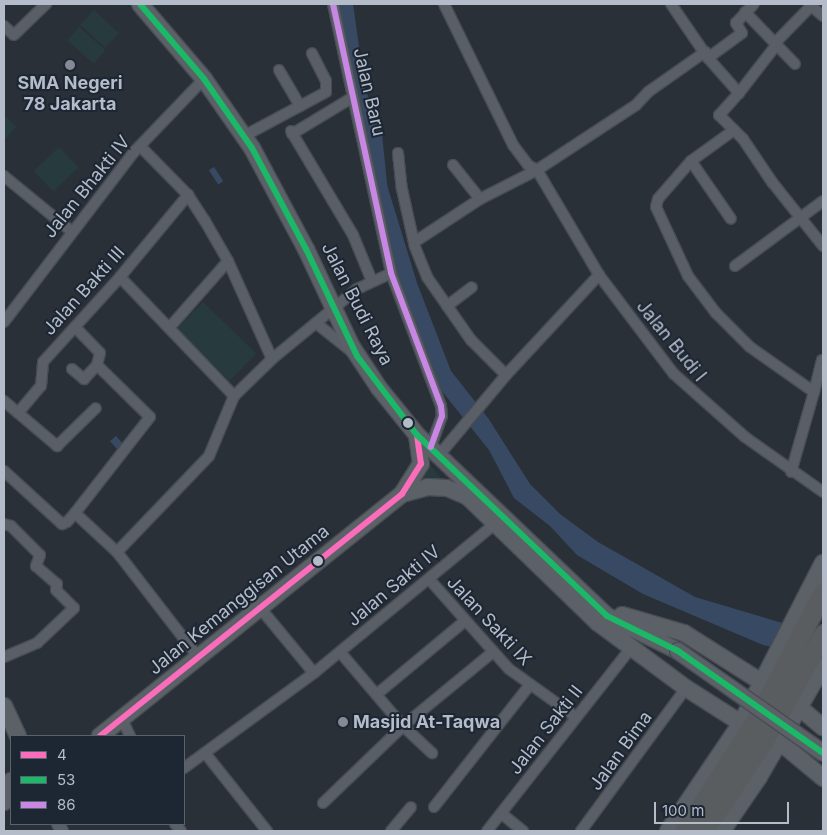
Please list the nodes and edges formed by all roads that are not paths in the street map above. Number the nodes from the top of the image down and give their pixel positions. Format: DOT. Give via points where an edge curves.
graph roads {
  1 [pos="46,4"];
  2 [pos="140,4"];
  3 [pos="333,4"];
  4 [pos="444,4"];
  5 [pos="671,4"];
  6 [pos="754,4"];
  7 [pos="810,5"];
  8 [pos="746,12"];
  9 [pos="823,16"];
  10 [pos="4,26"];
  11 [pos="776,43"];
  12 [pos="312,53"];
  13 [pos="706,55"];
  14 [pos="795,64"];
  15 [pos="279,70"];
  16 [pos="204,79"];
  17 [pos="739,93"];
  18 [pos="353,97"];
  19 [pos="300,106"];
  20 [pos="734,130"];
  21 [pos="244,136"];
  22 [pos="140,146"];
  23 [pos="398,154"];
  24 [pos="691,161"];
  25 [pos="452,164"];
  26 [pos="537,170"];
  27 [pos="4,176"];
  28 [pos="188,195"];
  29 [pos="480,199"];
  30 [pos="823,201"];
  31 [pos="802,215"];
  32 [pos="731,219"];
  33 [pos="71,231"];
  34 [pos="416,241"];
  35 [pos="823,246"];
  36 [pos="228,261"];
  37 [pos="735,266"];
  38 [pos="392,273"];
  39 [pos="599,275"];
  40 [pos="120,277"];
  41 [pos="372,281"];
  42 [pos="472,287"];
  43 [pos="447,306"];
  44 [pos="333,309"];
  45 [pos="4,322"];
  46 [pos="316,323"];
  47 [pos="75,327"];
  48 [pos="169,328"];
  49 [pos="357,356"];
  50 [pos="272,359"];
  51 [pos="822,360"];
  52 [pos="97,365"];
  53 [pos="72,369"];
  54 [pos="506,375"];
  55 [pos="814,392"];
  56 [pos="234,396"];
  57 [pos="4,401"];
  58 [pos="96,408"];
  59 [pos="18,413"];
  60 [pos="418,435"];
  61 [pos="435,450"];
  62 [pos="4,471"];
  63 [pos="791,472"];
  64 [pos="456,491"];
  65 [pos="823,492"];
  66 [pos="402,494"];
  67 [pos="75,512"];
  68 [pos="4,524"];
  69 [pos="495,524"];
  70 [pos="117,552"];
  71 [pos="823,563"];
  72 [pos="429,579"];
  73 [pos="823,592"];
  74 [pos="261,609"];
  75 [pos="599,616"];
  76 [pos="465,622"];
  77 [pos="809,626"];
  78 [pos="631,648"];
  79 [pos="340,652"];
  80 [pos="492,652"];
  81 [pos="4,657"];
  82 [pos="199,658"];
  83 [pos="809,666"];
  84 [pos="314,674"];
  85 [pos="763,683"];
  86 [pos="529,686"];
  87 [pos="686,688"];
  88 [pos="377,694"];
  89 [pos="4,706"];
  90 [pos="800,708"];
  91 [pos="576,717"];
  92 [pos="122,719"];
  93 [pos="741,723"];
  94 [pos="403,726"];
  95 [pos="823,727"];
  96 [pos="18,735"];
  97 [pos="101,735"];
  98 [pos="130,735"];
  99 [pos="780,742"];
  100 [pos="205,753"];
  101 [pos="432,753"];
  102 [pos="823,753"];
  103 [pos="185,767"];
  104 [pos="823,778"];
  105 [pos="323,803"];
  106 [pos="411,807"];
  107 [pos="434,807"];
  108 [pos="502,814"];
  109 [pos="267,831"];
  110 [pos="391,831"];
  111 [pos="488,831"];
  112 [pos="523,831"];
  113 [pos="581,831"];
  114 [pos="668,831"];
  115 [pos="684,831"];
  116 [pos="704,831"];
  117 [pos="722,831"];
  1 -- 10 [label="street" via="14,35"];
  2 -- 16 [label="main road, Jalan Budi Raya"];
  3 -- 18 [label="street, Jalan Baru"];
  4 -- 26 [label="street, Jalan Budi I" via="513,145 528,165"];
  5 -- 13 [label="street"];
  6 -- 8 [label="street"];
  7 -- 9 [label="street"];
  7 -- 11 [label="street"];
  8 -- 11 [label="street"];
  8 -- 13 [label="street" via="736,24 742,33"];
  11 -- 14 [label="street"];
  11 -- 17 [label="street"];
  12 -- 19 [label="street" via="326,82 326,92"];
  13 -- 17 [label="street"];
  13 -- 26 [label="street"];
  15 -- 19 [label="street"];
  16 -- 21 [label="main road, Jalan Budi Raya"];
  16 -- 22 [label="street, Jalan Bhakti IV"];
  17 -- 20 [label="street" via="719,114"];
  18 -- 38 [label="street, Jalan Baru"];
  18 -- 41 [label="street" via="292,132 353,235"];
  19 -- 21 [label="street"];
  20 -- 24 [label="street"];
  20 -- 31 [label="street" via="772,182"];
  21 -- 44 [label="main road, Jalan Budi Raya" via="298,232"];
  22 -- 28 [label="street"];
  22 -- 33 [label="street, Jalan Bhakti IV"];
  23 -- 34 [label="street" via="402,189"];
  24 -- 32 [label="street"];
  24 -- 55 [label="street" via="658,199 656,207 688,276 716,313 750,347"];
  25 -- 29 [label="street"];
  26 -- 29 [label="street"];
  26 -- 39 [label="street, Jalan Budi I"];
  27 -- 33 [label="street"];
  28 -- 36 [label="street"];
  28 -- 40 [label="street, Jalan Bakti III"];
  29 -- 34 [label="street"];
  30 -- 31 [label="street"];
  31 -- 35 [label="street"];
  31 -- 37 [label="street"];
  33 -- 45 [label="street, Jalan Bhakti IV"];
  34 -- 43 [label="street" via="415,247 427,277"];
  36 -- 48 [label="street"];
  36 -- 50 [label="street"];
  38 -- 41 [label="street"];
  38 -- 61 [label="street, Jalan Baru" via="442,406"];
  39 -- 54 [label="street"];
  39 -- 63 [label="street, Jalan Budi I" via="686,387"];
  40 -- 47 [label="street, Jalan Bakti III"];
  40 -- 48 [label="street"];
  41 -- 44 [label="street"];
  42 -- 43 [label="street"];
  43 -- 54 [label="street" via="471,340"];
  44 -- 46 [label="street"];
  44 -- 49 [label="main road, Jalan Budi Raya"];
  46 -- 49 [label="street"];
  46 -- 50 [label="street"];
  47 -- 52 [label="street" via="100,353"];
  47 -- 59 [label="street, Jalan Bakti III" via="43,362 41,386"];
  48 -- 56 [label="street"];
  49 -- 60 [label="main road, Jalan Budi Raya"];
  50 -- 56 [label="street"];
  51 -- 55 [label="street"];
  52 -- 53 [label="street" via="84,378"];
  52 -- 67 [label="street" via="150,417"];
  54 -- 61 [label="street" via="466,423"];
  55 -- 63 [label="street"];
  56 -- 70 [label="street" via="209,456"];
  57 -- 59 [label="street"];
  58 -- 59 [label="street" via="57,446"];
  60 -- 61 [label="main road, Jalan Budi Raya"];
  60 -- 66 [label="main road, Jalan Kemanggisan Utama" via="421,464"];
  61 -- 75 [label="main road, Jalan Budi Raya"];
  62 -- 67 [label="street" via="62,524 68,522"];
  63 -- 65 [label="street, Jalan Budi I"];
  64 -- 66 [label="main road, Jalan Kemanggisan Utama" via="428,488"];
  64 -- 69 [label="main road, Jalan Budi Raya" via="468,497"];
  66 -- 74 [label="main road, Jalan Kemanggisan Utama"];
  67 -- 70 [label="street"];
  68 -- 81 [label="street" via="11,526 40,555 36,566 57,584 56,590 74,608 36,643"];
  69 -- 72 [label="street, Jalan Sakti IV"];
  69 -- 75 [label="main road, Jalan Budi Raya"];
  70 -- 82 [label="street"];
  71 -- 77 [label="main road"];
  72 -- 76 [label="street, Jalan Sakti IX"];
  72 -- 79 [label="street, Jalan Sakti IV"];
  73 -- 77 [label="highway"];
  74 -- 82 [label="main road, Jalan Kemanggisan Utama"];
  74 -- 84 [label="street"];
  75 -- 78 [label="main road, Jalan Budi Raya"];
  75 -- 85 [label="main road, Jalan Budi Raya" via="684,633"];
  75 -- 102 [label="main road, bridge" via="673,648"];
  76 -- 80 [label="street, Jalan Sakti IX"];
  76 -- 88 [label="street"];
  77 -- 83 [label="highway"];
  78 -- 87 [label="main road, Jalan Budi Raya"];
  78 -- 91 [label="street, Jalan Sakti II"];
  79 -- 84 [label="street, Jalan Sakti IV"];
  79 -- 88 [label="street"];
  80 -- 86 [label="street, Jalan Sakti IX"];
  80 -- 94 [label="street"];
  82 -- 92 [label="main road, Jalan Kemanggisan Utama"];
  83 -- 85 [label="main road"];
  83 -- 90 [label="main road"];
  83 -- 115 [label="highway" via="752,727"];
  83 -- 116 [label="highway"];
  84 -- 100 [label="street, Jalan Sakti IV"];
  85 -- 93 [label="main road"];
  86 -- 91 [label="street, Jalan Sakti IX"];
  86 -- 107 [label="street"];
  87 -- 93 [label="main road, Jalan Budi Raya"];
  87 -- 113 [label="street, Jalan Bima"];
  88 -- 94 [label="street"];
  89 -- 96 [label="main road"];
  90 -- 95 [label="main road"];
  90 -- 99 [label="main road"];
  91 -- 108 [label="street, Jalan Sakti II"];
  92 -- 97 [label="main road, Jalan Kemanggisan Utama"];
  92 -- 98 [label="street"];
  93 -- 114 [label="main road"];
  94 -- 101 [label="street"];
  94 -- 105 [label="street"];
  99 -- 104 [label="main road"];
  99 -- 117 [label="main road"];
  100 -- 103 [label="street, Jalan Sakti IV"];
  100 -- 109 [label="street"];
  106 -- 110 [label="street"];
  108 -- 111 [label="street, Jalan Sakti II"];
  108 -- 112 [label="street"];
}
